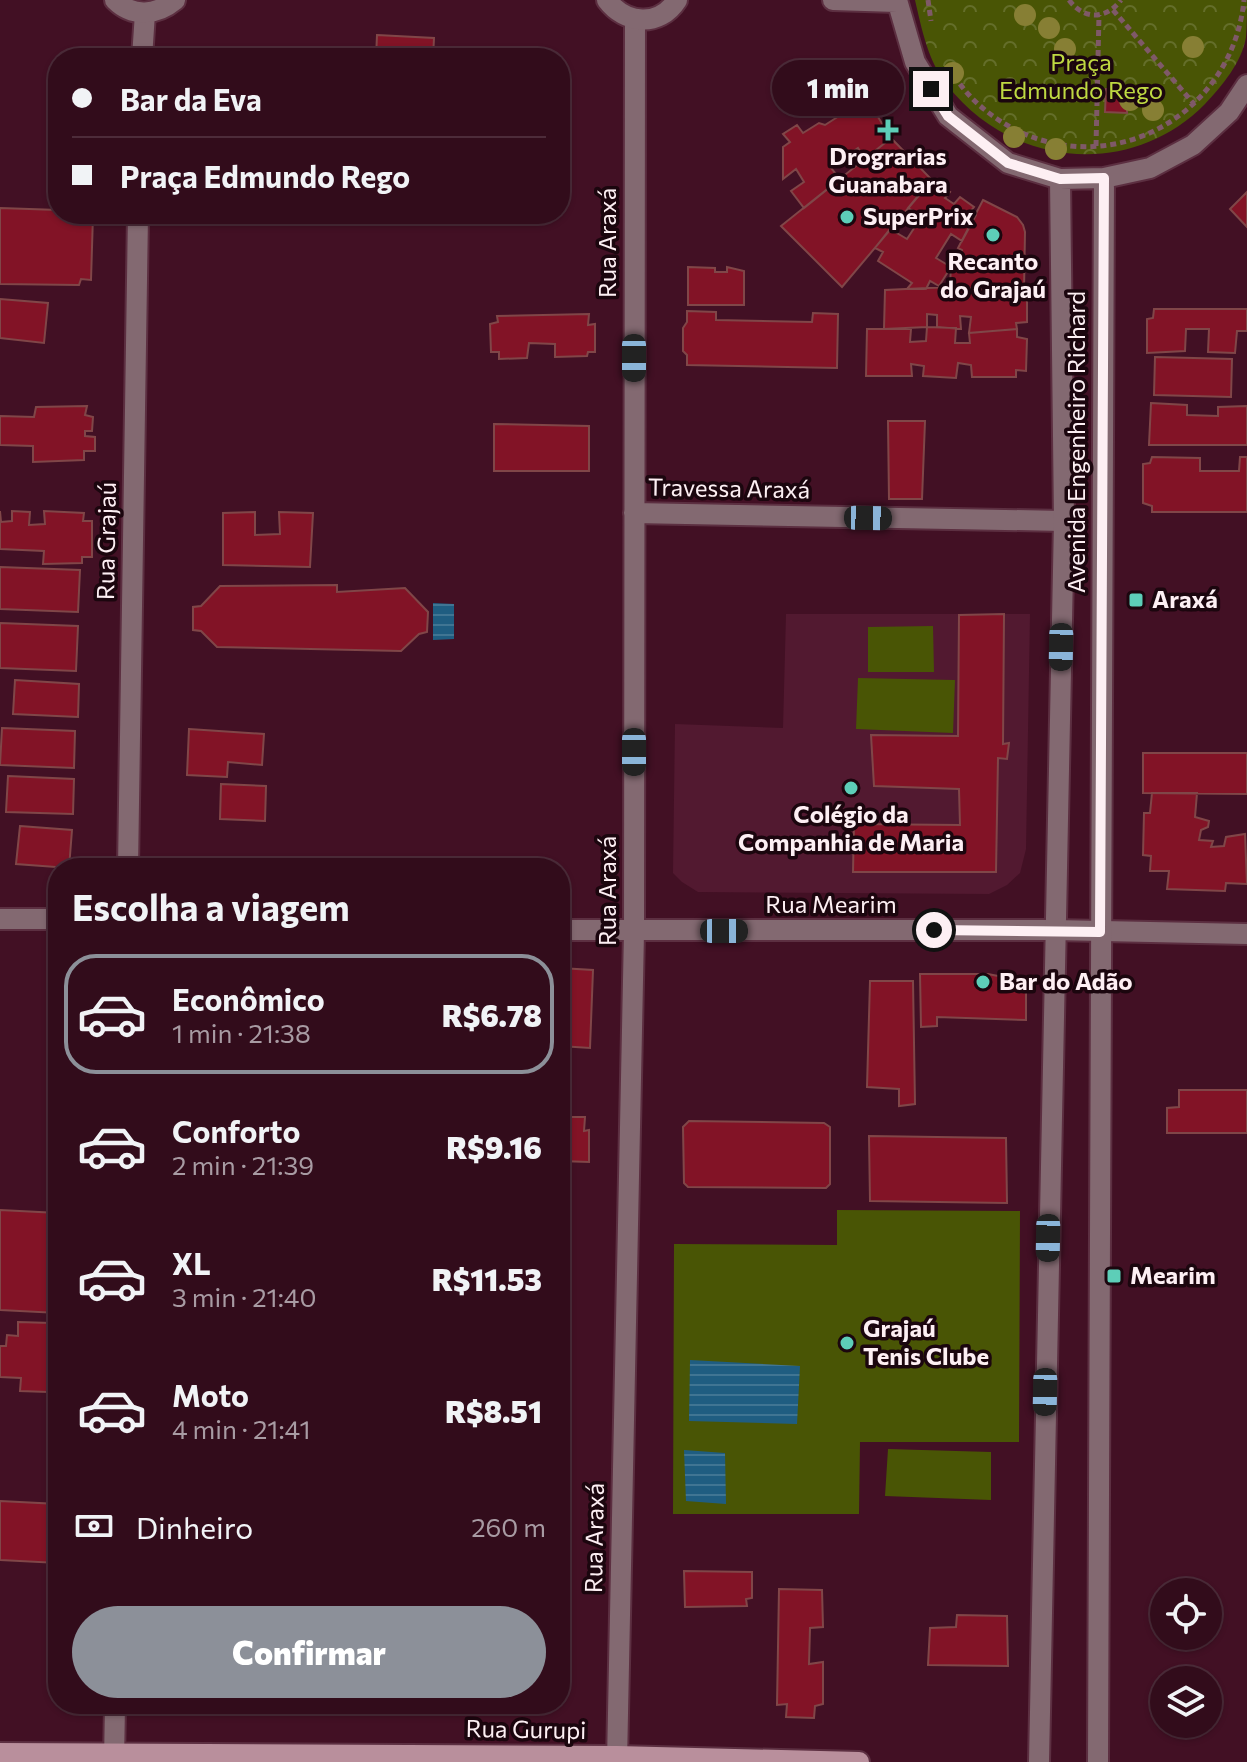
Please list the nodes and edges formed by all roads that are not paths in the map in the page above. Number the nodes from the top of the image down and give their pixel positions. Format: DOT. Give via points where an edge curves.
graph roads {
  1 [pos="115,0"];
  2 [pos="175,0"];
  3 [pos="607,0"];
  4 [pos="677,0"];
  5 [pos="833,0"];
  6 [pos="897,1"];
  7 [pos="145,13"];
  8 [pos="635,20"];
  9 [pos="143,48"];
  10 [pos="1247,85"];
  11 [pos="1095,178"];
  12 [pos="1060,179"];
  13 [pos="138,224"];
  14 [pos="634,513"];
  15 [pos="1064,521"];
  16 [pos="128,858"];
  17 [pos="0,919"];
  18 [pos="48,919"];
  19 [pos="570,930"];
  20 [pos="1054,930"];
  21 [pos="634,932"];
  22 [pos="1100,932"];
  23 [pos="1247,934"];
  24 [pos="115,1714"];
  25 [pos="0,1753"];
  26 [pos="114,1757"];
  27 [pos="617,1759"];
  28 [pos="859,1762"];
  29 [pos="1039,1762"];
  30 [pos="1098,1762"];
  1 -- 7 [label="street"];
  2 -- 7 [label="street" via="165,9"];
  3 -- 8 [label="street"];
  4 -- 8 [label="street" via="656,18"];
  5 -- 6 [label="street"];
  6 -- 12 [label="street" via="915,62 948,116 1008,163"];
  7 -- 9 [label="street"];
  8 -- 14 [label="street, Rua Araxá"];
  10 -- 11 [label="street" via="1229,112 1193,145 1150,168"];
  11 -- 12 [label="street"];
  11 -- 22 [label="street, Avenida Engenheiro Richard"];
  12 -- 15 [label="street, Avenida Engenheiro Richard"];
  13 -- 16 [label="street, Rua Grajaú"];
  14 -- 15 [label="street, Travessa Araxá"];
  14 -- 21 [label="street, Rua Araxá"];
  15 -- 20 [label="street, Avenida Engenheiro Richard"];
  17 -- 18 [label="street"];
  19 -- 21 [label="street, Rua Mearim"];
  20 -- 21 [label="street, Rua Mearim"];
  20 -- 22 [label="street, Rua Mearim"];
  20 -- 29 [label="street, Avenida Engenheiro Richard"];
  21 -- 27 [label="street, Rua Araxá"];
  22 -- 23 [label="street, Rua Mearim"];
  22 -- 30 [label="street, Avenida Engenheiro Richard"];
  24 -- 26 [label="street"];
  25 -- 26 [label="main road, Rua Gurupi"];
  26 -- 27 [label="main road, Rua Gurupi"];
  27 -- 28 [label="main road, Rua Gurupi"];
}
